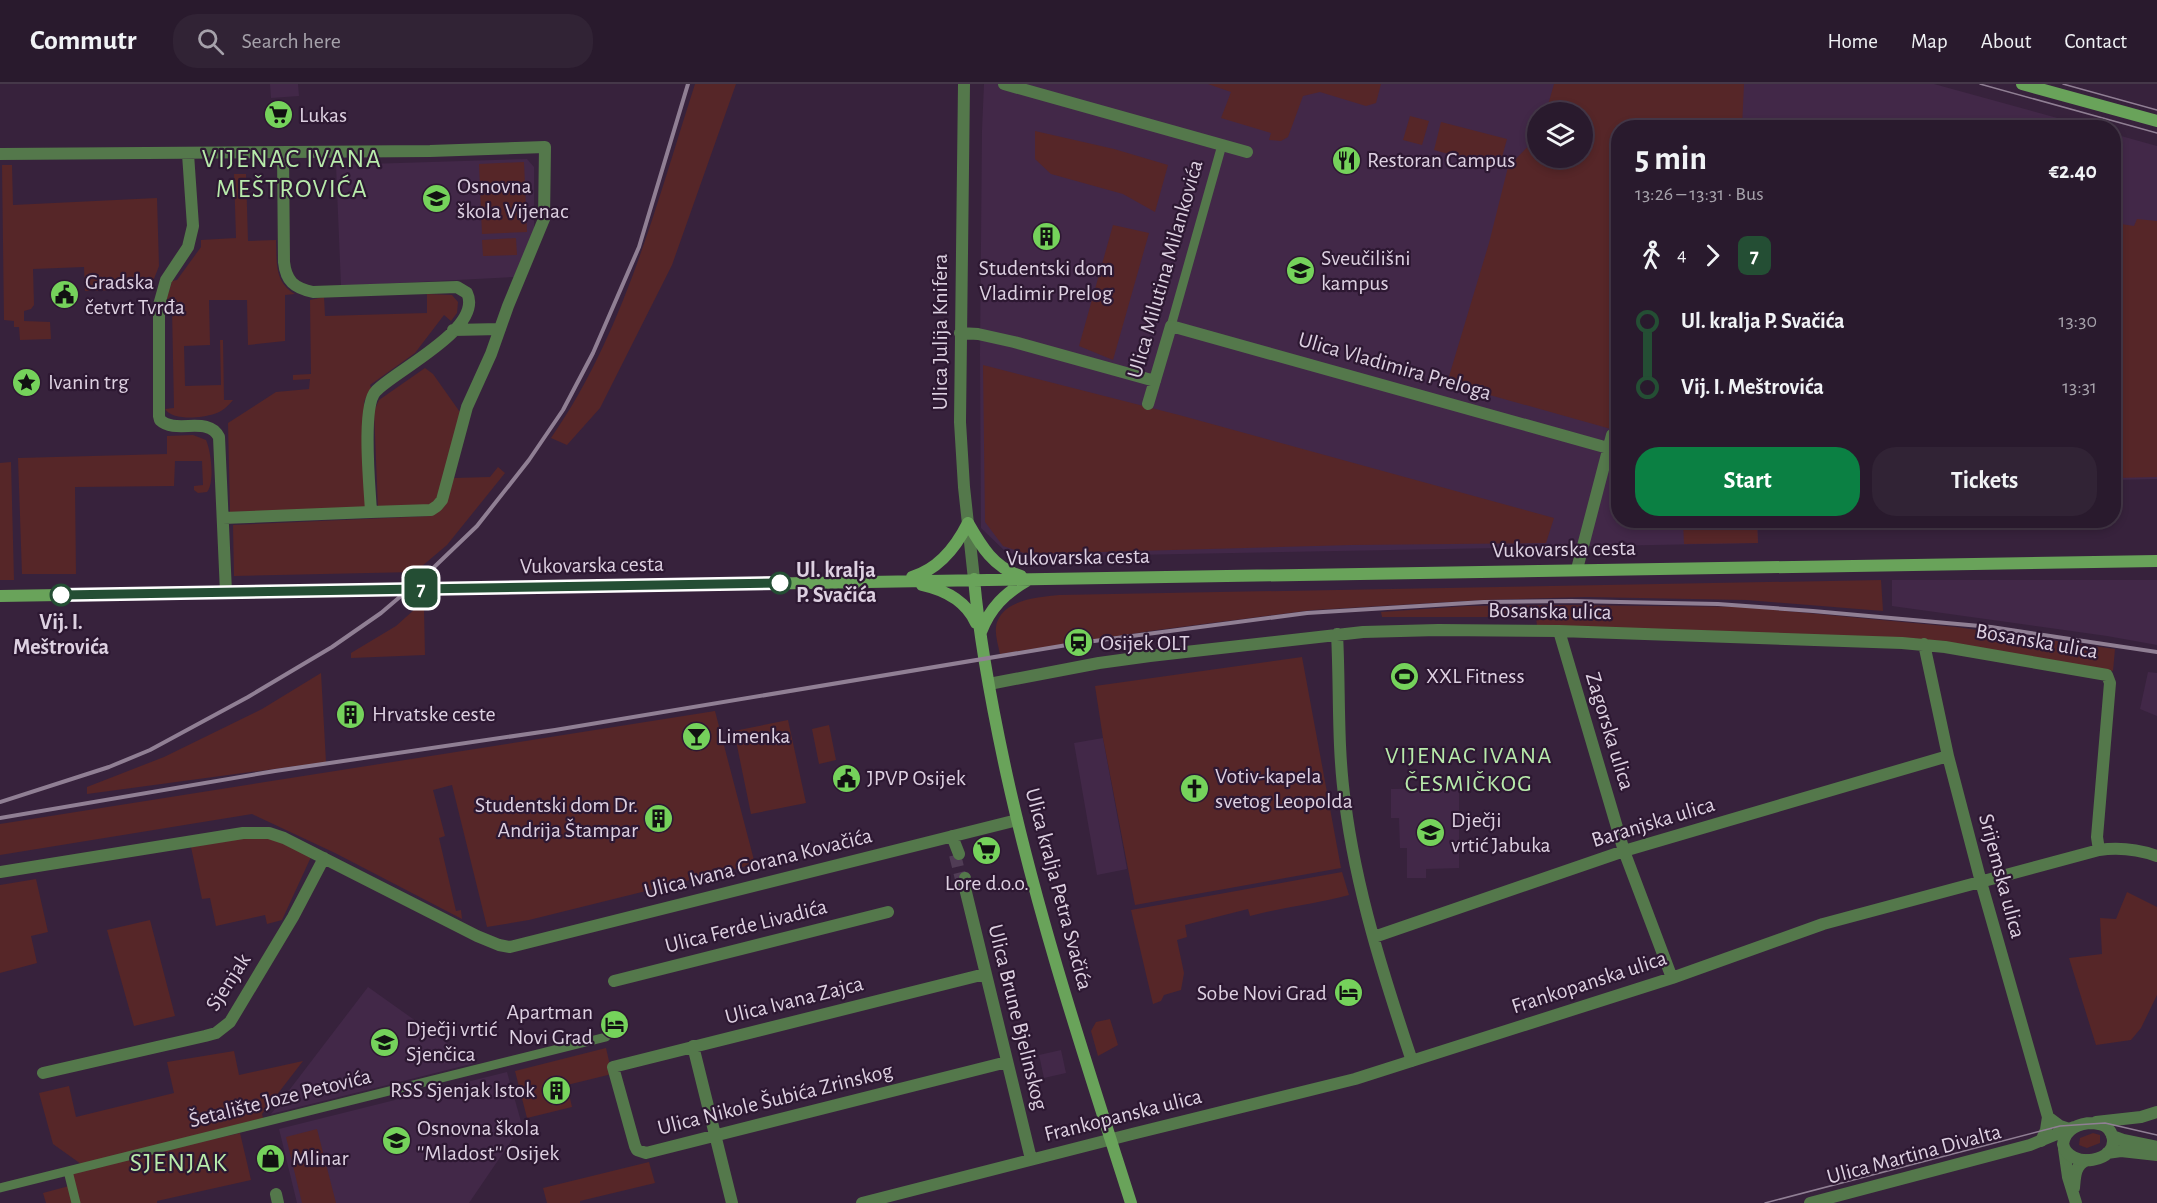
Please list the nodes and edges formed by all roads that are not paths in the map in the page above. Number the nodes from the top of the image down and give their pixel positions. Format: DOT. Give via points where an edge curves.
graph roads {
  1 [pos="963,84"];
  2 [pos="1005,84"];
  3 [pos="2022,84"];
  4 [pos="2157,122"];
  5 [pos="1221,145"];
  6 [pos="1247,152"];
  7 [pos="282,153"];
  8 [pos="0,154"];
  9 [pos="188,154"];
  10 [pos="1171,326"];
  11 [pos="500,329"];
  12 [pos="453,330"];
  13 [pos="960,333"];
  14 [pos="1155,381"];
  15 [pos="1148,404"];
  16 [pos="1611,438"];
  17 [pos="1608,448"];
  18 [pos="371,512"];
  19 [pos="223,518"];
  20 [pos="968,523"];
  21 [pos="2157,561"];
  22 [pos="1577,569"];
  23 [pos="974,579"];
  24 [pos="1029,579"];
  25 [pos="900,581"];
  26 [pos="226,592"];
  27 [pos="0,596"];
  28 [pos="1559,631"];
  29 [pos="980,633"];
  30 [pos="1337,634"];
  31 [pos="1924,645"];
  32 [pos="989,684"];
  33 [pos="1948,756"];
  34 [pos="1017,820"];
  35 [pos="952,836"];
  36 [pos="2099,850"];
  37 [pos="1624,851"];
  38 [pos="957,852"];
  39 [pos="2157,856"];
  40 [pos="324,858"];
  41 [pos="0,872"];
  42 [pos="963,880"];
  43 [pos="1980,882"];
  44 [pos="888,912"];
  45 [pos="1374,937"];
  46 [pos="985,974"];
  47 [pos="1672,978"];
  48 [pos="614,981"];
  49 [pos="606,1037"];
  50 [pos="693,1046"];
  51 [pos="1412,1061"];
  52 [pos="1007,1062"];
  53 [pos="613,1067"];
  54 [pos="43,1072"];
  55 [pos="2157,1112"];
  56 [pos="2048,1117"];
  57 [pos="2141,1117"];
  58 [pos="2093,1123"];
  59 [pos="2071,1128"];
  60 [pos="715,1136"];
  61 [pos="2113,1138"];
  62 [pos="1111,1139"];
  63 [pos="2035,1143"];
  64 [pos="2157,1147"];
  65 [pos="2064,1149"];
  66 [pos="2107,1153"];
  67 [pos="2157,1155"];
  68 [pos="1031,1159"];
  69 [pos="2087,1160"];
  70 [pos="68,1171"];
  71 [pos="0,1188"];
  72 [pos="2075,1198"];
  73 [pos="76,1203"];
  74 [pos="732,1203"];
  75 [pos="862,1203"];
  76 [pos="1131,1203"];
  77 [pos="1810,1203"];
  1 -- 13 [label="street, Ulica Julija Knifera"];
  2 -- 5 [label="street"];
  3 -- 4 [label="main road"];
  5 -- 6 [label="street"];
  5 -- 10 [label="street, Ulica Milutina Milankovića"];
  7 -- 9 [label="street"];
  7 -- 11 [label="street" via="545,147 544,219"];
  7 -- 12 [label="street" via="284,262 289,281 313,291 457,287 467,293 470,302 466,315"];
  8 -- 9 [label="street"];
  9 -- 19 [label="street" via="193,226 188,247 166,280 159,305 159,420 166,425 208,427 218,433"];
  10 -- 14 [label="street, Ulica Milutina Milankovića"];
  10 -- 17 [label="street, Ulica Vladimira Preloga"];
  11 -- 12 [label="street"];
  11 -- 18 [label="street" via="467,407 444,494 437,506 431,510"];
  12 -- 18 [label="street" via="375,392 368,406"];
  13 -- 14 [label="street" via="1014,342"];
  13 -- 20 [label="street, Ulica Julija Knifera" via="962,453"];
  14 -- 15 [label="street, Ulica Milutina Milankovića"];
  16 -- 17 [label="street"];
  17 -- 22 [label="street"];
  18 -- 19 [label="street"];
  19 -- 26 [label="street"];
  20 -- 23 [label="street, Ulica Julija Knifera"];
  20 -- 24 [label="main road" via="994,561"];
  20 -- 25 [label="main road" via="944,559 922,574"];
  21 -- 22 [label="main road, Vukovarska cesta"];
  22 -- 24 [label="main road, Vukovarska cesta"];
  23 -- 24 [label="main road, Vukovarska cesta"];
  23 -- 25 [label="main road, Vukovarska cesta"];
  23 -- 29 [label="main road, Ulica kralja Petra Svačića"];
  24 -- 29 [label="main road" via="997,603"];
  25 -- 26 [label="main road, Vukovarska cesta"];
  25 -- 29 [label="main road" via="949,594 968,610"];
  26 -- 27 [label="main road, Vukovarska cesta"];
  28 -- 30 [label="street, Bosanska ulica"];
  28 -- 31 [label="street, Bosanska ulica"];
  28 -- 37 [label="street, Zagorska ulica"];
  29 -- 32 [label="main road, Ulica kralja Petra Svačića"];
  30 -- 32 [label="street, Bosanska ulica" via="1120,660"];
  30 -- 45 [label="street" via="1344,801"];
  31 -- 33 [label="street, Srijemska ulica"];
  31 -- 36 [label="street, Bosanska ulica" via="2107,675"];
  32 -- 34 [label="main road, Ulica kralja Petra Svačića"];
  33 -- 37 [label="street, Baranjska ulica"];
  33 -- 43 [label="street, Srijemska ulica"];
  34 -- 35 [label="street, Ulica Ivana Gorana Kovačića"];
  34 -- 62 [label="main road, Ulica kralja Petra Svačića"];
  35 -- 38 [label="street"];
  35 -- 40 [label="street, Ulica Ivana Gorana Kovačića" via="510,946 477,936"];
  36 -- 39 [label="street, Frankopanska ulica" via="2136,849"];
  36 -- 43 [label="street, Frankopanska ulica"];
  37 -- 45 [label="street, Baranjska ulica"];
  37 -- 47 [label="street, Zagorska ulica"];
  40 -- 41 [label="street" via="276,834 251,832"];
  40 -- 54 [label="street, Sjenjak" via="293,917 224,1028 205,1036"];
  42 -- 46 [label="street, Ulica Brune Bjelinskog"];
  43 -- 47 [label="street, Frankopanska ulica" via="1823,924"];
  43 -- 56 [label="street, Srijemska ulica"];
  44 -- 48 [label="street, Ulica Ferde Livadića"];
  45 -- 51 [label="street"];
  46 -- 50 [label="street, Ulica Ivana Zajca"];
  46 -- 52 [label="street, Ulica Brune Bjelinskog"];
  47 -- 51 [label="street, Frankopanska ulica"];
  49 -- 70 [label="street, Šetalište Joze Petovića"];
  50 -- 53 [label="street, Ulica Ivana Zajca"];
  50 -- 60 [label="street"];
  51 -- 62 [label="street, Frankopanska ulica" via="1355,1079"];
  52 -- 60 [label="street, Ulica Nikole Šubića Zrinskog"];
  52 -- 68 [label="street, Ulica Brune Bjelinskog"];
  53 -- 60 [label="street, Ulica Nikole Šubića Zrinskog" via="641,1153"];
  55 -- 57 [label="street"];
  56 -- 59 [label="street"];
  56 -- 63 [label="street" via="2046,1130"];
  57 -- 58 [label="street"];
  57 -- 61 [label="street"];
  58 -- 59 [label="street"];
  58 -- 61 [label="street" via="2105,1126"];
  59 -- 63 [label="street, Ulica Martina Divalta"];
  59 -- 65 [label="street" via="2063,1140"];
  60 -- 74 [label="street"];
  61 -- 64 [label="street"];
  61 -- 66 [label="street"];
  62 -- 68 [label="street, Frankopanska ulica"];
  62 -- 76 [label="main road, Ulica kralja Petra Svačića"];
  63 -- 65 [label="street, Ulica Martina Divalta"];
  63 -- 77 [label="street, Ulica Martina Divalta"];
  65 -- 69 [label="street" via="2075,1158"];
  65 -- 72 [label="street"];
  66 -- 67 [label="street"];
  66 -- 69 [label="street"];
  68 -- 75 [label="street, Frankopanska ulica"];
  69 -- 72 [label="street" via="2076,1170"];
  70 -- 71 [label="street, Šetalište Joze Petovića"];
  70 -- 73 [label="street"];
}
